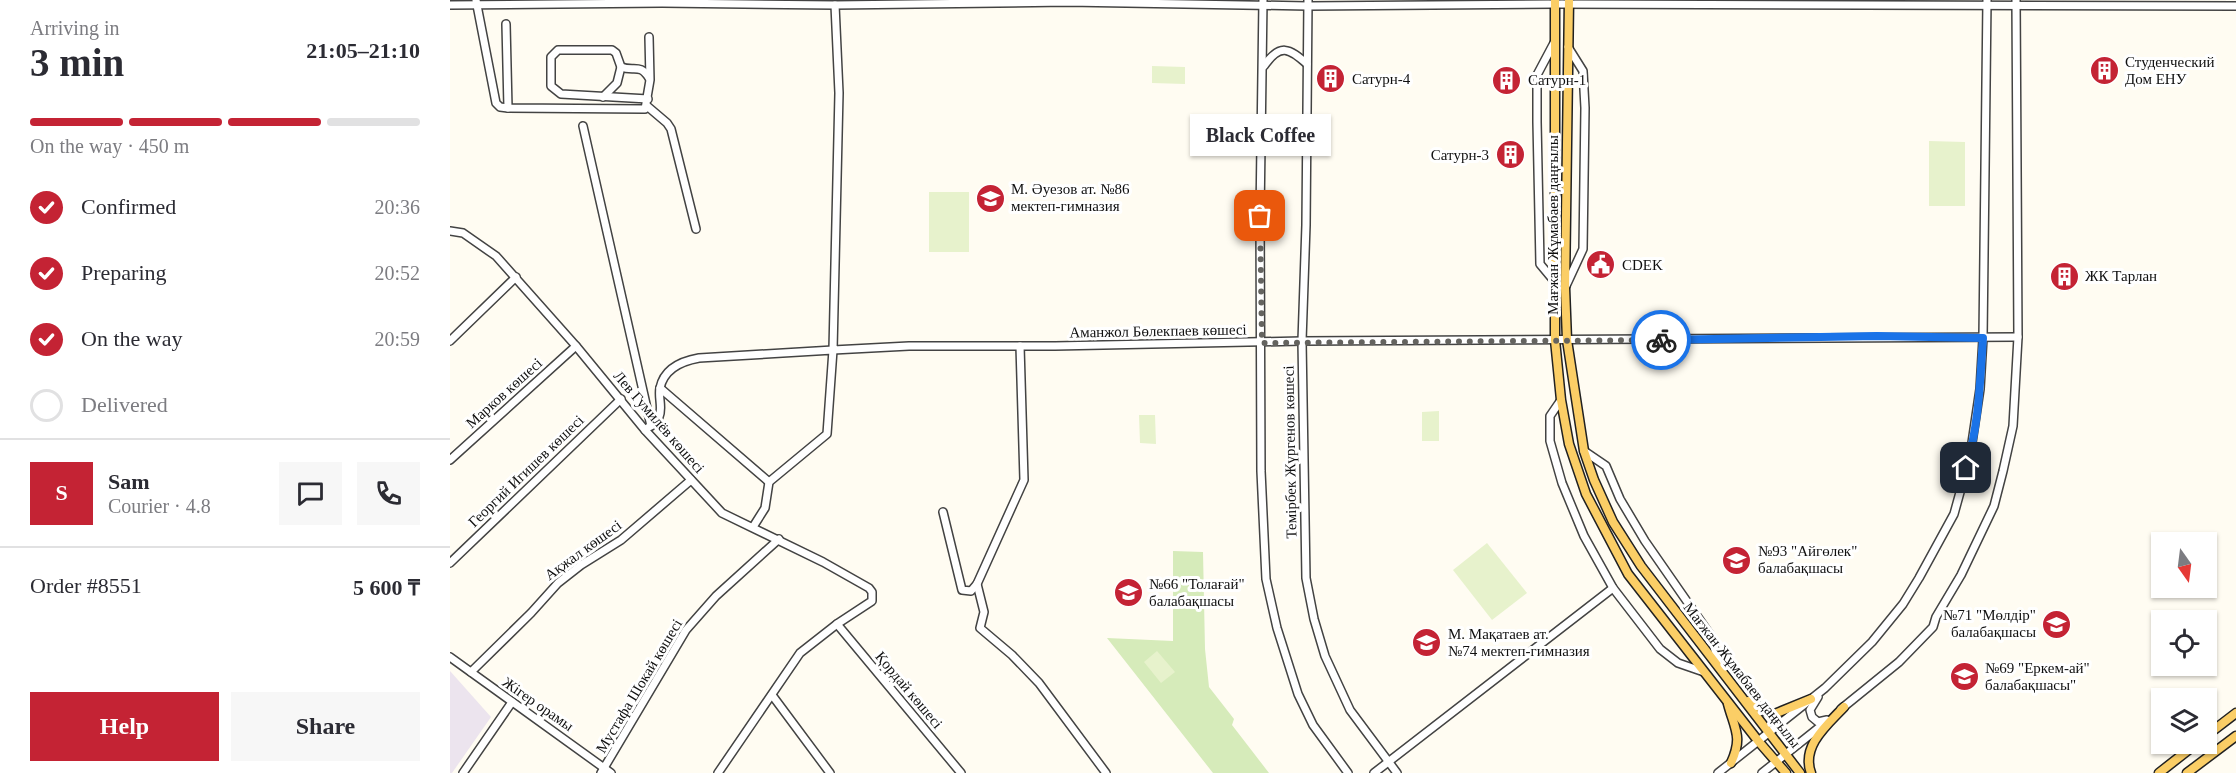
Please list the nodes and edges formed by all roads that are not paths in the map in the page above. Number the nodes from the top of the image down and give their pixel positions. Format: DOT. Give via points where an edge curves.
graph roads {
  1 [pos="462,2"];
  2 [pos="476,2"];
  3 [pos="999,2"];
  4 [pos="1263,2"];
  5 [pos="1556,2"];
  6 [pos="1569,2"];
  7 [pos="1987,2"];
  8 [pos="2016,2"];
  9 [pos="1308,3"];
  10 [pos="450,5"];
  11 [pos="835,5"];
  12 [pos="2236,6"];
  13 [pos="506,24"];
  14 [pos="649,37"];
  15 [pos="1556,41"];
  16 [pos="1568,46"];
  17 [pos="1307,64"];
  18 [pos="1263,66"];
  19 [pos="621,67"];
  20 [pos="650,80"];
  21 [pos="603,98"];
  22 [pos="648,102"];
  23 [pos="508,108"];
  24 [pos="583,126"];
  25 [pos="696,229"];
  26 [pos="450,231"];
  27 [pos="516,277"];
  28 [pos="1556,282"];
  29 [pos="1565,288"];
  30 [pos="2018,337"];
  31 [pos="1983,338"];
  32 [pos="1555,340"];
  33 [pos="1567,340"];
  34 [pos="450,341"];
  35 [pos="1302,341"];
  36 [pos="1262,343"];
  37 [pos="576,346"];
  38 [pos="1020,346"];
  39 [pos="833,350"];
  40 [pos="660,388"];
  41 [pos="621,399"];
  42 [pos="1561,400"];
  43 [pos="648,428"];
  44 [pos="1584,451"];
  45 [pos="450,460"];
  46 [pos="691,480"];
  47 [pos="770,482"];
  48 [pos="943,512"];
  49 [pos="753,527"];
  50 [pos="779,539"];
  51 [pos="450,563"];
  52 [pos="976,584"];
  53 [pos="1613,588"];
  54 [pos="837,624"];
  55 [pos="450,657"];
  56 [pos="1720,668"];
  57 [pos="471,672"];
  58 [pos="1707,673"];
  59 [pos="1728,679"];
  60 [pos="1825,688"];
  61 [pos="772,695"];
  62 [pos="1726,698"];
  63 [pos="1811,699"];
  64 [pos="512,702"];
  65 [pos="1844,707"];
  66 [pos="2236,713"];
  67 [pos="1831,717"];
  68 [pos="2217,728"];
  69 [pos="1770,732"];
  70 [pos="2236,736"];
  71 [pos="1759,742"];
  72 [pos="1785,754"];
  73 [pos="2183,754"];
  74 [pos="1388,762"];
  75 [pos="1776,762"];
  76 [pos="1731,763"];
  77 [pos="606,771"];
  78 [pos="721,772"];
  79 [pos="463,773"];
  80 [pos="830,773"];
  81 [pos="961,773"];
  82 [pos="1106,773"];
  83 [pos="1348,773"];
  84 [pos="1374,773"];
  85 [pos="1397,773"];
  86 [pos="1718,773"];
  87 [pos="1762,773"];
  88 [pos="1786,773"];
  89 [pos="1800,773"];
  90 [pos="1811,773"];
  91 [pos="2159,773"];
  92 [pos="2187,773"];
  1 -- 2 [label="street"];
  1 -- 10 [label="street"];
  2 -- 11 [label="street"];
  2 -- 23 [label="street" via="496,103"];
  3 -- 4 [label="street"];
  3 -- 11 [label="street"];
  4 -- 9 [label="street"];
  4 -- 18 [label="street, Темірбек Жүргенов көшесі"];
  5 -- 6 [label="street"];
  5 -- 9 [label="street"];
  5 -- 15 [label="main road, Мағжан Жұмабаев даңғылы"];
  6 -- 7 [label="street"];
  6 -- 16 [label="main road, Мағжан Жұмабаев даңғылы"];
  7 -- 8 [label="street"];
  7 -- 31 [label="street"];
  8 -- 12 [label="street"];
  8 -- 30 [label="street"];
  9 -- 17 [label="street, Темірбек Жүргенов көшесі"];
  11 -- 39 [label="street" via="839,69"];
  13 -- 23 [label="street"];
  14 -- 20 [label="street"];
  15 -- 28 [label="main road, Мағжан Жұмабаев даңғылы"];
  15 -- 28 [label="street" via="1537,75 1540,264"];
  16 -- 29 [label="main road, Мағжан Жұмабаев даңғылы"];
  16 -- 29 [label="street" via="1583,71 1585,108 1583,249"];
  17 -- 18 [label="street" via="1284,50 1276,52"];
  17 -- 35 [label="street, Темірбек Жүргенов көшесі"];
  18 -- 36 [label="street, Темірбек Жүргенов көшесі"];
  19 -- 20 [label="street" via="640,68"];
  19 -- 21 [label="street" via="617,82"];
  19 -- 21 [label="street" via="612,50 558,50 551,57 550,86 556,92"];
  20 -- 22 [label="street"];
  21 -- 22 [label="street"];
  22 -- 23 [label="street" via="641,110"];
  22 -- 25 [label="street" via="671,129"];
  24 -- 43 [label="street"];
  26 -- 27 [label="street, Лев Гумилёв көшесі" via="463,233 496,256"];
  27 -- 34 [label="street"];
  27 -- 37 [label="street, Лев Гумилёв көшесі"];
  28 -- 32 [label="main road, Мағжан Жұмабаев даңғылы"];
  29 -- 33 [label="main road, Мағжан Жұмабаев даңғылы"];
  30 -- 31 [label="street, Аманжол Бөлекпаев көшесі"];
  30 -- 65 [label="street" via="2013,426 1994,506 1977,543 1932,627 1899,662"];
  31 -- 33 [label="street, Аманжол Бөлекпаев көшесі"];
  31 -- 60 [label="street" via="1971,447 1954,514 1903,604 1872,642"];
  32 -- 33 [label="street, Аманжол Бөлекпаев көшесі"];
  32 -- 35 [label="street, Аманжол Бөлекпаев көшесі"];
  32 -- 42 [label="main road, Мағжан Жұмабаев даңғылы"];
  33 -- 44 [label="main road, Мағжан Жұмабаев даңғылы"];
  35 -- 36 [label="street, Аманжол Бөлекпаев көшесі"];
  35 -- 74 [label="street, Темірбек Жүргенов көшесі" via="1306,570 1314,619 1324,656 1350,710"];
  36 -- 38 [label="street, Аманжол Бөлекпаев көшесі"];
  36 -- 83 [label="street, Темірбек Жүргенов көшесі" via="1262,491 1268,589 1276,628 1298,694 1313,725"];
  37 -- 41 [label="street, Лев Гумилёв көшесі"];
  37 -- 45 [label="street, Марков көшесі"];
  38 -- 39 [label="street, Аманжол Бөлекпаев көшесі"];
  38 -- 52 [label="street" via="1024,480"];
  39 -- 40 [label="street, Аманжол Бөлекпаев көшесі" via="685,360 670,370"];
  39 -- 47 [label="street" via="827,434"];
  40 -- 43 [label="street" via="660,414"];
  40 -- 47 [label="street"];
  41 -- 43 [label="street, Лев Гумилёв көшесі"];
  41 -- 51 [label="street, Георгий Игишев көшесі"];
  42 -- 53 [label="street" via="1550,416 1550,441 1557,467 1584,536"];
  42 -- 58 [label="main road, Мағжан Жұмабаев даңғылы" via="1569,444 1603,530 1628,574"];
  43 -- 46 [label="street, Лев Гумилёв көшесі"];
  44 -- 56 [label="main road, Мағжан Жұмабаев даңғылы" via="1619,532"];
  44 -- 56 [label="street" via="1606,466 1645,541 1711,636"];
  46 -- 49 [label="street, Лев Гумилёв көшесі" via="722,513"];
  46 -- 57 [label="street, Ақжал көшесі" via="630,533 558,583"];
  47 -- 49 [label="street" via="765,508"];
  48 -- 52 [label="street" via="962,590 971,591"];
  49 -- 50 [label="street, Лев Гумилёв көшесі"];
  50 -- 54 [label="street, Лев Гумилёв көшесі" via="869,588 872,601"];
  50 -- 77 [label="street, Мустафа Шокай көшесі" via="716,596 686,630"];
  52 -- 82 [label="street" via="984,612 980,628 1039,683"];
  53 -- 58 [label="street" via="1660,649 1678,663"];
  53 -- 74 [label="street"];
  54 -- 61 [label="street" via="800,653"];
  54 -- 81 [label="street, Қордай көшесі"];
  55 -- 57 [label="street, Жігер орамы"];
  56 -- 59 [label="main road, Мағжан Жұмабаев даңғылы"];
  57 -- 64 [label="street, Жігер орамы"];
  58 -- 62 [label="main road, Мағжан Жұмабаев даңғылы"];
  59 -- 63 [label="main road" via="1747,699 1772,714"];
  59 -- 69 [label="main road, Мағжан Жұмабаев даңғылы"];
  60 -- 63 [label="street"];
  60 -- 67 [label="street" via="1813,703 1811,714 1818,722"];
  61 -- 78 [label="street"];
  61 -- 80 [label="street"];
  62 -- 71 [label="main road, Мағжан Жұмабаев даңғылы"];
  62 -- 76 [label="main road" via="1738,743"];
  63 -- 69 [label="street"];
  64 -- 77 [label="street, Жігер орамы"];
  64 -- 79 [label="street"];
  65 -- 67 [label="street"];
  65 -- 90 [label="main road" via="1817,736 1808,757"];
  66 -- 68 [label="main road"];
  67 -- 72 [label="street"];
  69 -- 71 [label="street"];
  69 -- 72 [label="main road, Мағжан Жұмабаев даңғылы"];
  70 -- 92 [label="main road"];
  71 -- 75 [label="main road, Мағжан Жұмабаев даңғылы"];
  71 -- 76 [label="street"];
  72 -- 75 [label="street"];
  72 -- 89 [label="main road, Мағжан Жұмабаев даңғылы"];
  73 -- 91 [label="main road"];
  74 -- 84 [label="street"];
  74 -- 85 [label="street, Темірбек Жүргенов көшесі"];
  75 -- 87 [label="street"];
  75 -- 88 [label="main road, Мағжан Жұмабаев даңғылы"];
  76 -- 86 [label="street"];
}
